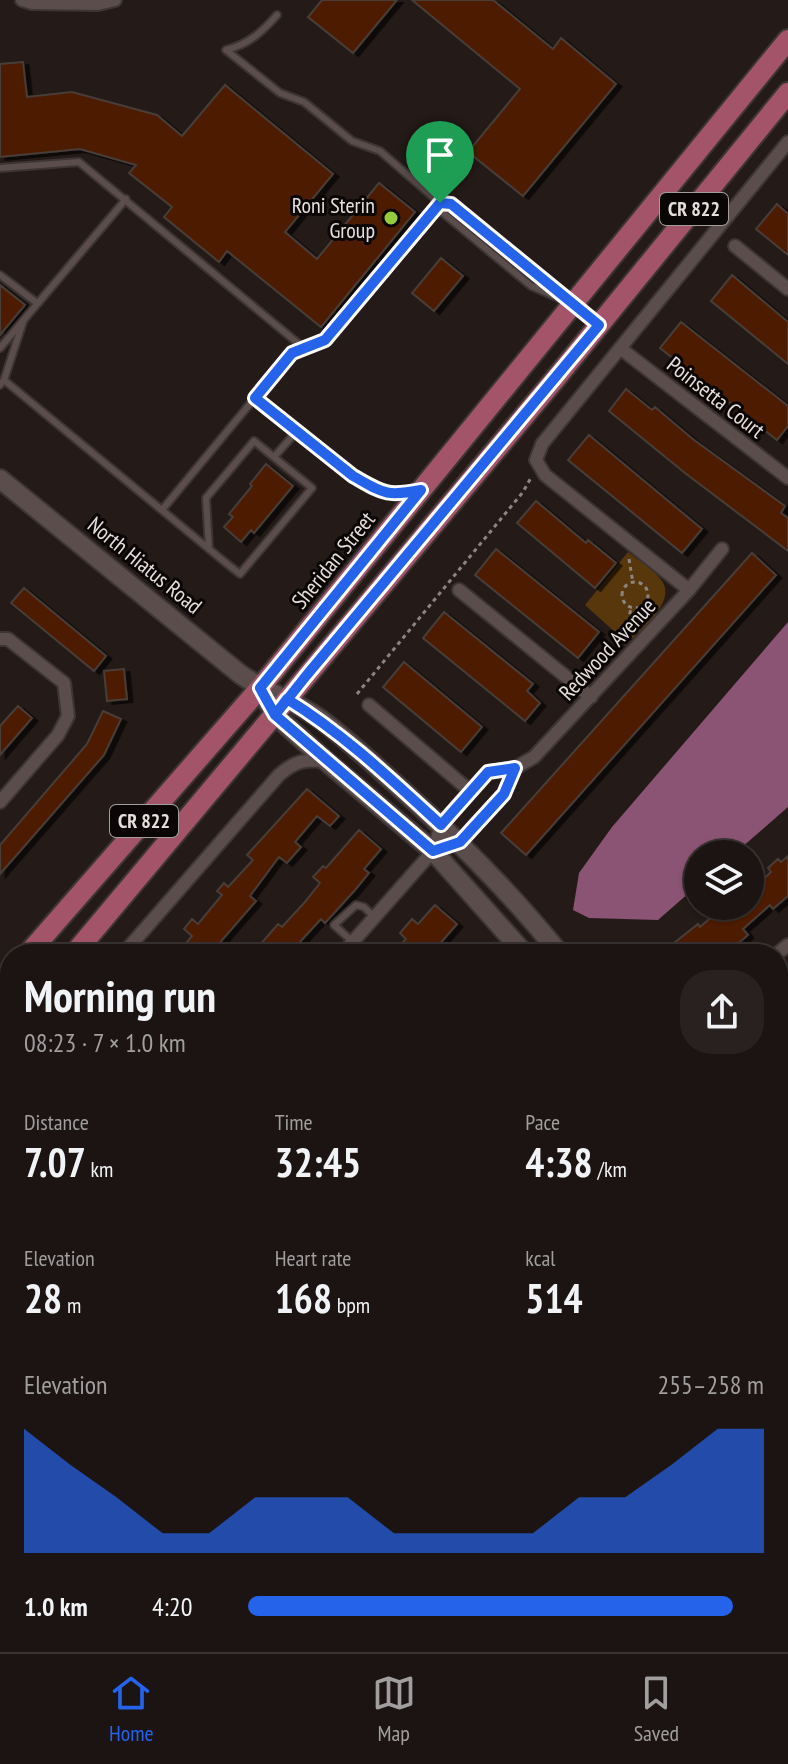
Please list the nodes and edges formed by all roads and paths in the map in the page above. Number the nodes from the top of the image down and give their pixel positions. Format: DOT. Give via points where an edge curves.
graph roads {
  1 [pos="22,0"];
  2 [pos="115,0"];
  3 [pos="277,15"];
  4 [pos="788,40"];
  5 [pos="788,93"];
  6 [pos="788,142"];
  7 [pos="0,168"];
  8 [pos="126,199"];
  9 [pos="440,203"];
  10 [pos="735,246"];
  11 [pos="0,275"];
  12 [pos="788,289"];
  13 [pos="37,303"];
  14 [pos="573,304"];
  15 [pos="24,319"];
  16 [pos="599,325"];
  17 [pos="0,348"];
  18 [pos="620,348"];
  19 [pos="305,349"];
  20 [pos="2,383"];
  21 [pos="255,398"];
  22 [pos="296,432"];
  23 [pos="274,457"];
  24 [pos="788,478"];
  25 [pos="0,479"];
  26 [pos="421,490"];
  27 [pos="162,510"];
  28 [pos="628,541"];
  29 [pos="209,549"];
  30 [pos="722,549"];
  31 [pos="633,583"];
  32 [pos="459,590"];
  33 [pos="689,590"];
  34 [pos="631,607"];
  35 [pos="0,639"];
  36 [pos="631,653"];
  37 [pos="260,688"];
  38 [pos="591,697"];
  39 [pos="369,705"];
  40 [pos="281,707"];
  41 [pos="326,761"];
  42 [pos="515,768"];
  43 [pos="470,791"];
  44 [pos="0,802"];
  45 [pos="441,825"];
  46 [pos="460,842"];
  47 [pos="433,851"];
  48 [pos="375,918"];
  49 [pos="353,942"];
  50 [pos="37,944"];
  51 [pos="82,944"];
  52 [pos="132,944"];
  53 [pos="516,944"];
  54 [pos="552,944"];
  1 -- 2 [label="street"];
  3 -- 9 [label="lane" via="259,35 226,50 352,141 380,151"];
  4 -- 14 [label="main road, Sheridan Street / CR 822"];
  5 -- 16 [label="main road, CR 822"];
  6 -- 18 [label="street"];
  7 -- 8 [label="lane" via="79,162"];
  8 -- 13 [label="lane"];
  8 -- 19 [label="lane"];
  9 -- 14 [label="lane" via="451,204"];
  9 -- 14 [label="lane" via="443,213 531,286"];
  9 -- 19 [label="lane" via="325,340"];
  10 -- 12 [label="street"];
  11 -- 13 [label="lane"];
  13 -- 15 [label="lane"];
  14 -- 16 [label="main road"];
  14 -- 26 [label="main road, Sheridan Street / CR 822"];
  15 -- 17 [label="lane"];
  15 -- 20 [label="lane"];
  16 -- 40 [label="main road, CR 822"];
  18 -- 24 [label="street, Poinsetta Court"];
  18 -- 28 [label="street" via="542,444 536,460 545,475"];
  19 -- 21 [label="lane" via="292,353"];
  20 -- 27 [label="lane"];
  21 -- 22 [label="lane"];
  21 -- 27 [label="lane"];
  22 -- 23 [label="lane"];
  22 -- 26 [label="lane" via="353,476 387,494"];
  23 -- 29 [label="lane" via="254,441 206,498"];
  23 -- 29 [label="lane" via="312,488 240,574"];
  25 -- 37 [label="main road, North Hiatus Road"];
  26 -- 37 [label="main road, Sheridan Street / CR 822"];
  27 -- 29 [label="lane"];
  28 -- 31 [label="path"];
  28 -- 33 [label="street"];
  30 -- 33 [label="street, Redwood Avenue"];
  31 -- 34 [label="path" via="622,595"];
  31 -- 34 [label="path" via="648,595 642,606"];
  32 -- 38 [label="street"];
  33 -- 36 [label="street, Redwood Avenue"];
  34 -- 36 [label="path" via="626,641"];
  35 -- 44 [label="street" via="8,639 64,683 68,716"];
  36 -- 38 [label="street, Redwood Avenue"];
  37 -- 40 [label="main road, North Hiatus Road"];
  37 -- 50 [label="main road, Sheridan Street / CR 822"];
  38 -- 42 [label="street, Redwood Avenue" via="534,757"];
  39 -- 43 [label="street"];
  40 -- 41 [label="main road, North Hiatus Road"];
  40 -- 45 [label="main road, North Hiatus Road" via="316,717"];
  40 -- 51 [label="main road, CR 822"];
  41 -- 47 [label="main road, North Hiatus Road"];
  41 -- 52 [label="street" via="305,759 279,775"];
  42 -- 43 [label="street, Redwood Avenue" via="488,772"];
  42 -- 46 [label="street, Redwood Avenue" via="504,794"];
  43 -- 45 [label="street, Redwood Avenue"];
  45 -- 46 [label="main road, North Hiatus Road"];
  45 -- 47 [label="street, Redwood Avenue"];
  46 -- 47 [label="street, Redwood Avenue"];
  46 -- 54 [label="main road, North Hiatus Road"];
  47 -- 48 [label="street"];
  47 -- 53 [label="main road, North Hiatus Road"];
  48 -- 49 [label="street"];
  48 -- 49 [label="lane" via="356,905 334,925"];
}
